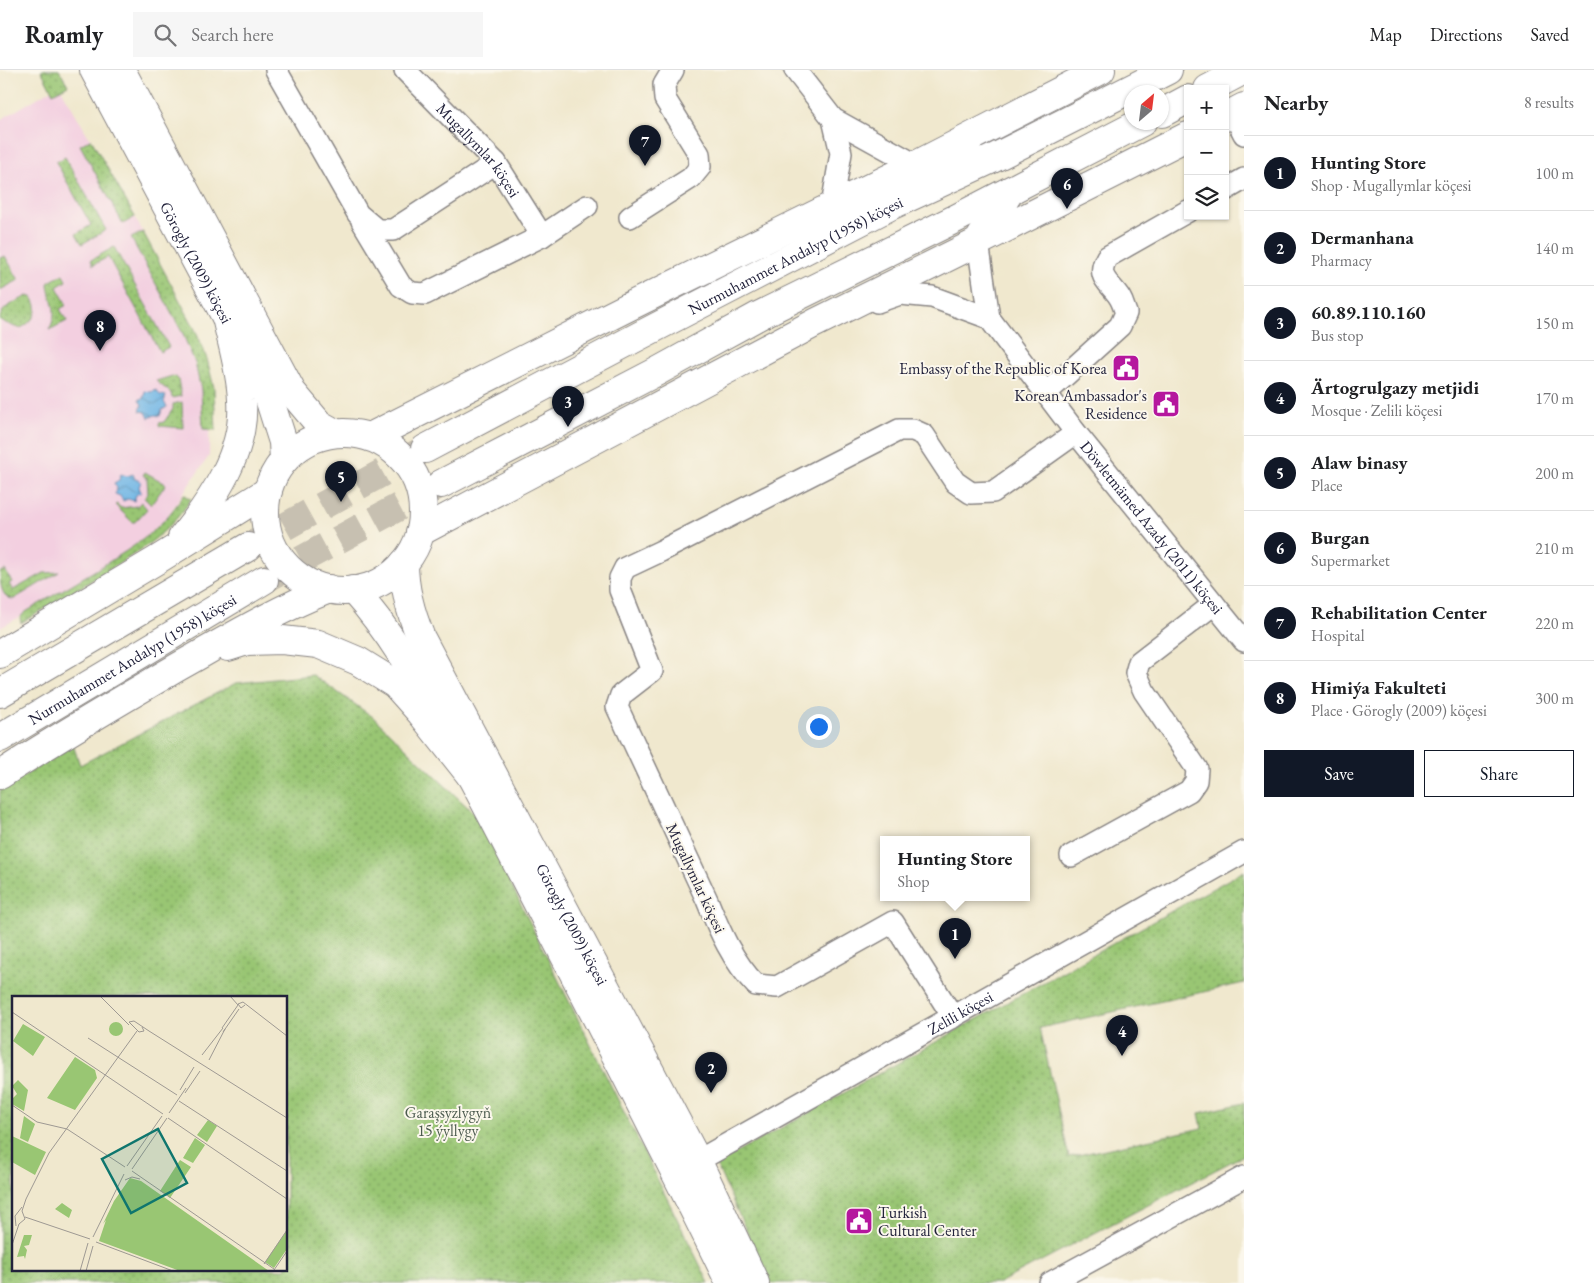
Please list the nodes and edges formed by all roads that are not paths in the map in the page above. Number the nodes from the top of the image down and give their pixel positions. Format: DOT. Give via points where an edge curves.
graph roads {
  1 [pos="94,70"];
  2 [pos="121,70"];
  3 [pos="276,70"];
  4 [pos="405,70"];
  5 [pos="673,70"];
  6 [pos="795,70"];
  7 [pos="1101,70"];
  8 [pos="1168,70"];
  9 [pos="1244,70"];
  10 [pos="1216,85"];
  11 [pos="1184,101"];
  12 [pos="1169,108"];
  13 [pos="833,119"];
  14 [pos="1127,130"];
  15 [pos="1184,138"];
  16 [pos="992,159"];
  17 [pos="496,163"];
  18 [pos="916,165"];
  19 [pos="1244,179"];
  20 [pos="1229,188"];
  21 [pos="1011,190"];
  22 [pos="588,206"];
  23 [pos="832,206"];
  24 [pos="1184,213"];
  25 [pos="358,214"];
  26 [pos="630,217"];
  27 [pos="542,236"];
  28 [pos="978,242"];
  29 [pos="757,276"];
  30 [pos="760,315"];
  31 [pos="226,317"];
  32 [pos="989,318"];
  33 [pos="815,323"];
  34 [pos="1046,393"];
  35 [pos="335,433"];
  36 [pos="1076,433"];
  37 [pos="370,437"];
  38 [pos="426,450"];
  39 [pos="284,460"];
  40 [pos="441,484"];
  41 [pos="268,491"];
  42 [pos="420,532"];
  43 [pos="248,547"];
  44 [pos="157,560"];
  45 [pos="404,563"];
  46 [pos="264,580"];
  47 [pos="341,589"];
  48 [pos="1214,604"];
  49 [pos="1244,641"];
  50 [pos="0,654"];
  51 [pos="196,657"];
  52 [pos="0,693"];
  53 [pos="0,738"];
  54 [pos="0,775"];
  55 [pos="475,781"];
  56 [pos="1244,852"];
  57 [pos="1071,856"];
  58 [pos="953,1017"];
  59 [pos="687,1167"];
  60 [pos="1244,1177"];
  61 [pos="730,1283"];
  62 [pos="755,1283"];
  63 [pos="1050,1283"];
  1 -- 31 [label="main road, Görogly (2009) köçesi"];
  2 -- 35 [label="main road, Görogly (2009) köçesi" via="292,392 319,424"];
  3 -- 25 [label="street"];
  4 -- 17 [label="street, Mugallymlar köçesi"];
  5 -- 26 [label="street" via="664,85 664,99 699,154 700,167 691,178"];
  6 -- 13 [label="street"];
  7 -- 18 [label="main road"];
  8 -- 16 [label="main road, Nurmuhammet Andalyp (1958) köçesi"];
  9 -- 10 [label="main road"];
  11 -- 12 [label="main road"];
  13 -- 18 [label="street"];
  13 -- 23 [label="street, Nurmuhammet Andalyp (1958) köçesi" via="841,153"];
  14 -- 21 [label="main road"];
  15 -- 28 [label="main road"];
  16 -- 18 [label="main road"];
  16 -- 29 [label="main road, Nurmuhammet Andalyp (1958) köçesi"];
  17 -- 25 [label="street" via="393,230 377,230"];
  17 -- 27 [label="street, Mugallymlar köçesi"];
  18 -- 23 [label="main road"];
  19 -- 20 [label="street"];
  21 -- 28 [label="main road"];
  21 -- 30 [label="main road"];
  22 -- 27 [label="street"];
  23 -- 29 [label="main road"];
  23 -- 37 [label="main road"];
  24 -- 34 [label="street" via="1108,257 1102,266 1103,275 1121,299 1126,313 1120,326"];
  25 -- 27 [label="street" via="400,286 412,293 425,294"];
  28 -- 32 [label="street, Döwletmämed Azady (2011) köçesi"];
  28 -- 33 [label="main road"];
  29 -- 38 [label="main road, Nurmuhammet Andalyp (1958) köçesi"];
  30 -- 33 [label="main road"];
  30 -- 40 [label="main road"];
  31 -- 39 [label="main road, Görogly (2009) köçesi" via="268,398 283,442"];
  31 -- 44 [label="main road" via="242,400 236,445 225,474 207,505 182,537"];
  32 -- 33 [label="street" via="932,297 900,294"];
  32 -- 34 [label="street, Döwletmämed Azady (2011) köçesi"];
  33 -- 42 [label="main road"];
  34 -- 36 [label="street, Döwletmämed Azady (2011) köçesi"];
  35 -- 37 [label="main road"];
  35 -- 39 [label="main road" via="302,445"];
  36 -- 48 [label="street, Döwletmämed Azady (2011) köçesi"];
  36 -- 58 [label="street, Mugallymlar köçesi" via="993,492 971,493 955,482 924,435 913,430 899,430 625,568 620,578 620,590 652,671 621,695 617,707 718,929 745,974 756,986 776,987 893,922"];
  37 -- 42 [label="main road" via="391,448 413,475 423,508"];
  39 -- 41 [label="main road"];
  41 -- 44 [label="main road"];
  41 -- 47 [label="main road" via="266,520 270,538 288,567 318,586"];
  42 -- 45 [label="main road"];
  43 -- 52 [label="main road"];
  44 -- 50 [label="main road"];
  45 -- 47 [label="main road" via="381,581 365,588"];
  45 -- 59 [label="main road, Görogly (2009) köçesi" via="406,593 421,638"];
  46 -- 53 [label="main road, Nurmuhammet Andalyp (1958) köçesi"];
  47 -- 51 [label="main road" via="296,603"];
  47 -- 55 [label="main road, Görogly (2009) köçesi" via="371,610 427,695"];
  48 -- 49 [label="street, Döwletmämed Azady (2011) köçesi"];
  48 -- 57 [label="street" via="1139,662 1136,673 1144,691 1197,769 1196,781 1190,791"];
  51 -- 54 [label="main road" via="74,727"];
  51 -- 55 [label="main road" via="247,640 282,640 318,644 358,661 395,684"];
  55 -- 59 [label="main road, Görogly (2009) köçesi"];
  56 -- 58 [label="street, Zelili köçesi"];
  58 -- 59 [label="street, Zelili köçesi"];
  59 -- 61 [label="main road, Görogly (2009) köçesi"];
  59 -- 62 [label="main road, Görogly (2009) köçesi"];
  60 -- 63 [label="street"];
}
